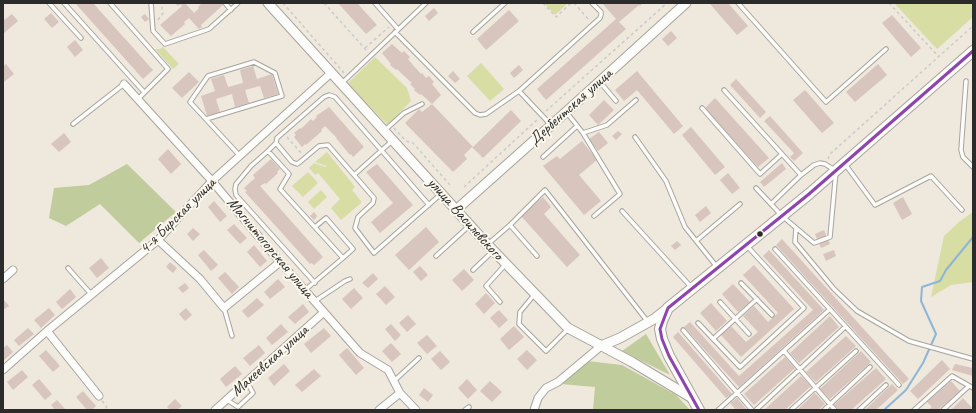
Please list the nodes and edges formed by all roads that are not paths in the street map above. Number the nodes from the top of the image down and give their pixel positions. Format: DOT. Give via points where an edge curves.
graph roads {
  1 [pos="49,3"];
  2 [pos="64,3"];
  3 [pos="110,3"];
  4 [pos="151,3"];
  5 [pos="225,3"];
  6 [pos="238,3"];
  7 [pos="268,3"];
  8 [pos="375,3"];
  9 [pos="426,3"];
  10 [pos="505,3"];
  11 [pos="592,3"];
  12 [pos="685,3"];
  13 [pos="738,3"];
  14 [pos="231,10"];
  15 [pos="397,30"];
  16 [pos="473,32"];
  17 [pos="81,38"];
  18 [pos="886,49"];
  19 [pos="973,51"];
  20 [pos="332,73"];
  21 [pos="345,80"];
  22 [pos="600,81"];
  23 [pos="966,81"];
  24 [pos="124,84"];
  25 [pos="724,90"];
  26 [pos="519,91"];
  27 [pos="144,92"];
  28 [pos="138,99"];
  29 [pos="616,100"];
  30 [pos="636,100"];
  31 [pos="422,104"];
  32 [pos="702,108"];
  33 [pos="566,112"];
  34 [pos="206,120"];
  35 [pos="73,124"];
  36 [pos="551,125"];
  37 [pos="577,126"];
  38 [pos="388,128"];
  39 [pos="583,134"];
  40 [pos="635,137"];
  41 [pos="393,140"];
  42 [pos="276,143"];
  43 [pos="381,150"];
  44 [pos="268,151"];
  45 [pos="782,154"];
  46 [pos="240,156"];
  47 [pos="543,157"];
  48 [pos="845,163"];
  49 [pos="973,167"];
  50 [pos="836,171"];
  51 [pos="354,174"];
  52 [pos="801,175"];
  53 [pos="212,181"];
  54 [pos="756,188"];
  55 [pos="442,194"];
  56 [pos="740,204"];
  57 [pos="771,204"];
  58 [pos="429,205"];
  59 [pos="456,210"];
  60 [pos="962,210"];
  61 [pos="622,211"];
  62 [pos="594,216"];
  63 [pos="782,216"];
  64 [pos="510,225"];
  65 [pos="470,226"];
  66 [pos="315,227"];
  67 [pos="796,228"];
  68 [pos="158,240"];
  69 [pos="696,241"];
  70 [pos="746,245"];
  71 [pos="490,248"];
  72 [pos="775,249"];
  73 [pos="436,256"];
  74 [pos="537,256"];
  75 [pos="343,258"];
  76 [pos="280,262"];
  77 [pos="506,264"];
  78 [pos="68,268"];
  79 [pos="718,268"];
  80 [pos="13,270"];
  81 [pos="473,270"];
  82 [pos="3,279"];
  83 [pos="350,279"];
  84 [pos="315,283"];
  85 [pos="741,283"];
  86 [pos="693,288"];
  87 [pos="306,290"];
  88 [pos="535,294"];
  89 [pos="91,295"];
  90 [pos="757,299"];
  91 [pos="315,301"];
  92 [pos="500,302"];
  93 [pos="720,302"];
  94 [pos="224,308"];
  95 [pos="668,308"];
  96 [pos="829,310"];
  97 [pos="324,312"];
  98 [pos="772,315"];
  99 [pos="735,319"];
  100 [pos="648,322"];
  101 [pos="698,323"];
  102 [pos="845,327"];
  103 [pos="568,328"];
  104 [pos="683,330"];
  105 [pos="47,331"];
  106 [pos="749,334"];
  107 [pos="232,336"];
  108 [pos="714,339"];
  109 [pos="601,346"];
  110 [pos="856,350"];
  111 [pos="784,351"];
  112 [pos="419,358"];
  113 [pos="973,359"];
  114 [pos="870,367"];
  115 [pos="800,369"];
  116 [pos="3,370"];
  117 [pos="394,381"];
  118 [pos="246,382"];
  119 [pos="886,385"];
  120 [pos="899,385"];
  121 [pos="815,387"];
  122 [pos="971,387"];
  123 [pos="400,393"];
  124 [pos="737,393"];
  125 [pos="99,396"];
  126 [pos="692,398"];
  127 [pos="227,400"];
  128 [pos="830,404"];
  129 [pos="469,407"];
  130 [pos="215,410"];
  131 [pos="380,410"];
  132 [pos="416,410"];
  133 [pos="465,410"];
  134 [pos="534,410"];
  135 [pos="699,410"];
  136 [pos="718,410"];
  137 [pos="752,410"];
  138 [pos="756,410"];
  139 [pos="790,410"];
  140 [pos="824,410"];
  141 [pos="835,410"];
  142 [pos="859,410"];
  143 [pos="914,410"];
  144 [pos="944,410"];
  1 -- 17 [label="lane"];
  2 -- 27 [label="lane"];
  3 -- 27 [label="lane" via="168,68"];
  4 -- 14 [label="lane" via="153,31 165,44 209,29"];
  5 -- 14 [label="lane"];
  6 -- 14 [label="lane"];
  7 -- 20 [label="street, улица Василевского"];
  8 -- 15 [label="lane"];
  9 -- 15 [label="lane"];
  10 -- 16 [label="lane"];
  11 -- 26 [label="lane" via="600,12 600,18"];
  12 -- 22 [label="street, Дербентская улица"];
  13 -- 18 [label="lane" via="826,102"];
  15 -- 21 [label="lane"];
  15 -- 26 [label="lane" via="475,113 486,114"];
  19 -- 48 [label="main road"];
  20 -- 21 [label="street, улица Василевского"];
  20 -- 46 [label="street, 4-я Бирская улица"];
  21 -- 38 [label="street, улица Василевского"];
  22 -- 29 [label="lane"];
  22 -- 33 [label="street, Дербентская улица"];
  23 -- 49 [label="lane" via="961,150 963,157"];
  24 -- 28 [label="street, Магнитогорская улица"];
  24 -- 35 [label="lane"];
  25 -- 45 [label="lane"];
  26 -- 36 [label="lane"];
  27 -- 28 [label="lane"];
  28 -- 53 [label="street, Магнитогорская улица"];
  30 -- 39 [label="lane" via="607,125"];
  31 -- 38 [label="lane" via="404,113"];
  32 -- 45 [label="lane" via="760,174"];
  33 -- 36 [label="street, Дербентская улица"];
  33 -- 37 [label="lane"];
  34 -- 34 [label="lane" via="190,102 208,76 254,62 275,73 282,96"];
  34 -- 46 [label="lane"];
  36 -- 59 [label="street, Дербентская улица"];
  37 -- 39 [label="lane"];
  37 -- 47 [label="lane"];
  38 -- 41 [label="street, улица Василевского"];
  39 -- 62 [label="lane" via="620,194"];
  40 -- 69 [label="lane" via="666,181 685,227"];
  41 -- 43 [label="lane"];
  41 -- 55 [label="street, улица Василевского"];
  42 -- 43 [label="lane" via="283,132 329,95 335,97"];
  42 -- 44 [label="lane"];
  42 -- 51 [label="lane" via="296,164 319,146 328,145"];
  43 -- 51 [label="lane"];
  43 -- 58 [label="lane"];
  44 -- 66 [label="lane" via="289,174 280,189"];
  44 -- 84 [label="lane" via="236,184 236,195"];
  45 -- 52 [label="lane"];
  46 -- 53 [label="street, 4-я Бирская улица"];
  48 -- 50 [label="main road"];
  48 -- 60 [label="lane" via="875,205 931,176"];
  50 -- 52 [label="lane" via="820,163"];
  50 -- 63 [label="main road"];
  50 -- 67 [label="lane" via="830,237 814,244"];
  51 -- 58 [label="lane" via="374,198 373,203 358,217 355,228 374,253"];
  52 -- 57 [label="lane"];
  53 -- 68 [label="street, 4-я Бирская улица"];
  53 -- 76 [label="street, Магнитогорская улица"];
  54 -- 57 [label="lane"];
  55 -- 58 [label="lane"];
  55 -- 59 [label="street, улица Василевского"];
  56 -- 69 [label="lane"];
  57 -- 63 [label="lane"];
  59 -- 65 [label="street, улица Василевского"];
  61 -- 86 [label="lane"];
  63 -- 67 [label="lane"];
  63 -- 70 [label="main road"];
  64 -- 71 [label="lane"];
  64 -- 74 [label="lane"];
  64 -- 100 [label="lane" via="545,190"];
  65 -- 71 [label="street, улица Василевского"];
  65 -- 73 [label="lane"];
  66 -- 75 [label="lane"];
  66 -- 75 [label="lane" via="326,218 353,249"];
  67 -- 113 [label="lane" via="795,242 834,290 857,311 909,341"];
  68 -- 89 [label="street, 4-я Бирская улица"];
  68 -- 94 [label="street" via="200,279"];
  69 -- 79 [label="lane"];
  70 -- 79 [label="main road"];
  70 -- 108 [label="lane" via="804,308 740,367"];
  71 -- 77 [label="street, улица Василевского"];
  71 -- 81 [label="lane"];
  72 -- 96 [label="lane"];
  75 -- 84 [label="lane"];
  76 -- 87 [label="street, Магнитогорская улица"];
  76 -- 94 [label="street"];
  77 -- 88 [label="street, улица Василевского"];
  77 -- 92 [label="lane" via="486,286"];
  78 -- 89 [label="lane"];
  79 -- 86 [label="main road"];
  80 -- 82 [label="street"];
  83 -- 91 [label="lane"];
  84 -- 87 [label="lane"];
  85 -- 90 [label="lane"];
  86 -- 95 [label="main road"];
  87 -- 91 [label="street, Магнитогорская улица"];
  88 -- 103 [label="street, улица Василевского"];
  88 -- 103 [label="lane" via="520,312 519,324 546,351"];
  89 -- 105 [label="street, 4-я Бирская улица"];
  90 -- 98 [label="lane"];
  90 -- 99 [label="lane"];
  91 -- 97 [label="street, Магнитогорская улица"];
  93 -- 99 [label="lane"];
  94 -- 107 [label="lane"];
  95 -- 100 [label="street"];
  95 -- 126 [label="main road" via="660,329 662,339"];
  96 -- 102 [label="lane"];
  96 -- 111 [label="lane"];
  97 -- 117 [label="street, Магнитогорская улица" via="360,353 388,370"];
  97 -- 118 [label="street, Макеевская улица"];
  99 -- 106 [label="lane"];
  99 -- 108 [label="lane"];
  100 -- 109 [label="street"];
  101 -- 108 [label="lane"];
  102 -- 115 [label="lane"];
  102 -- 120 [label="lane"];
  103 -- 109 [label="street, улица Василевского"];
  104 -- 124 [label="lane"];
  105 -- 116 [label="street, 4-я Бирская улица"];
  105 -- 125 [label="street"];
  109 -- 126 [label="street, улица Василевского"];
  109 -- 134 [label="street" via="558,382 546,388 538,398"];
  110 -- 121 [label="lane"];
  111 -- 115 [label="lane"];
  111 -- 124 [label="lane"];
  112 -- 117 [label="lane"];
  114 -- 128 [label="lane"];
  115 -- 121 [label="lane"];
  115 -- 138 [label="lane"];
  117 -- 123 [label="street, Магнитогорская улица"];
  118 -- 127 [label="street, Макеевская улица"];
  118 -- 127 [label="lane" via="253,392 238,407"];
  119 -- 142 [label="lane"];
  121 -- 128 [label="lane"];
  121 -- 139 [label="lane"];
  122 -- 143 [label="lane" via="952,376"];
  122 -- 144 [label="lane"];
  123 -- 131 [label="street"];
  123 -- 132 [label="street, Магнитогорская улица"];
  124 -- 136 [label="lane"];
  124 -- 137 [label="lane"];
  126 -- 135 [label="main road"];
  127 -- 130 [label="street, Макеевская улица"];
  128 -- 140 [label="lane"];
  128 -- 141 [label="lane"];
  129 -- 133 [label="lane"];
}
